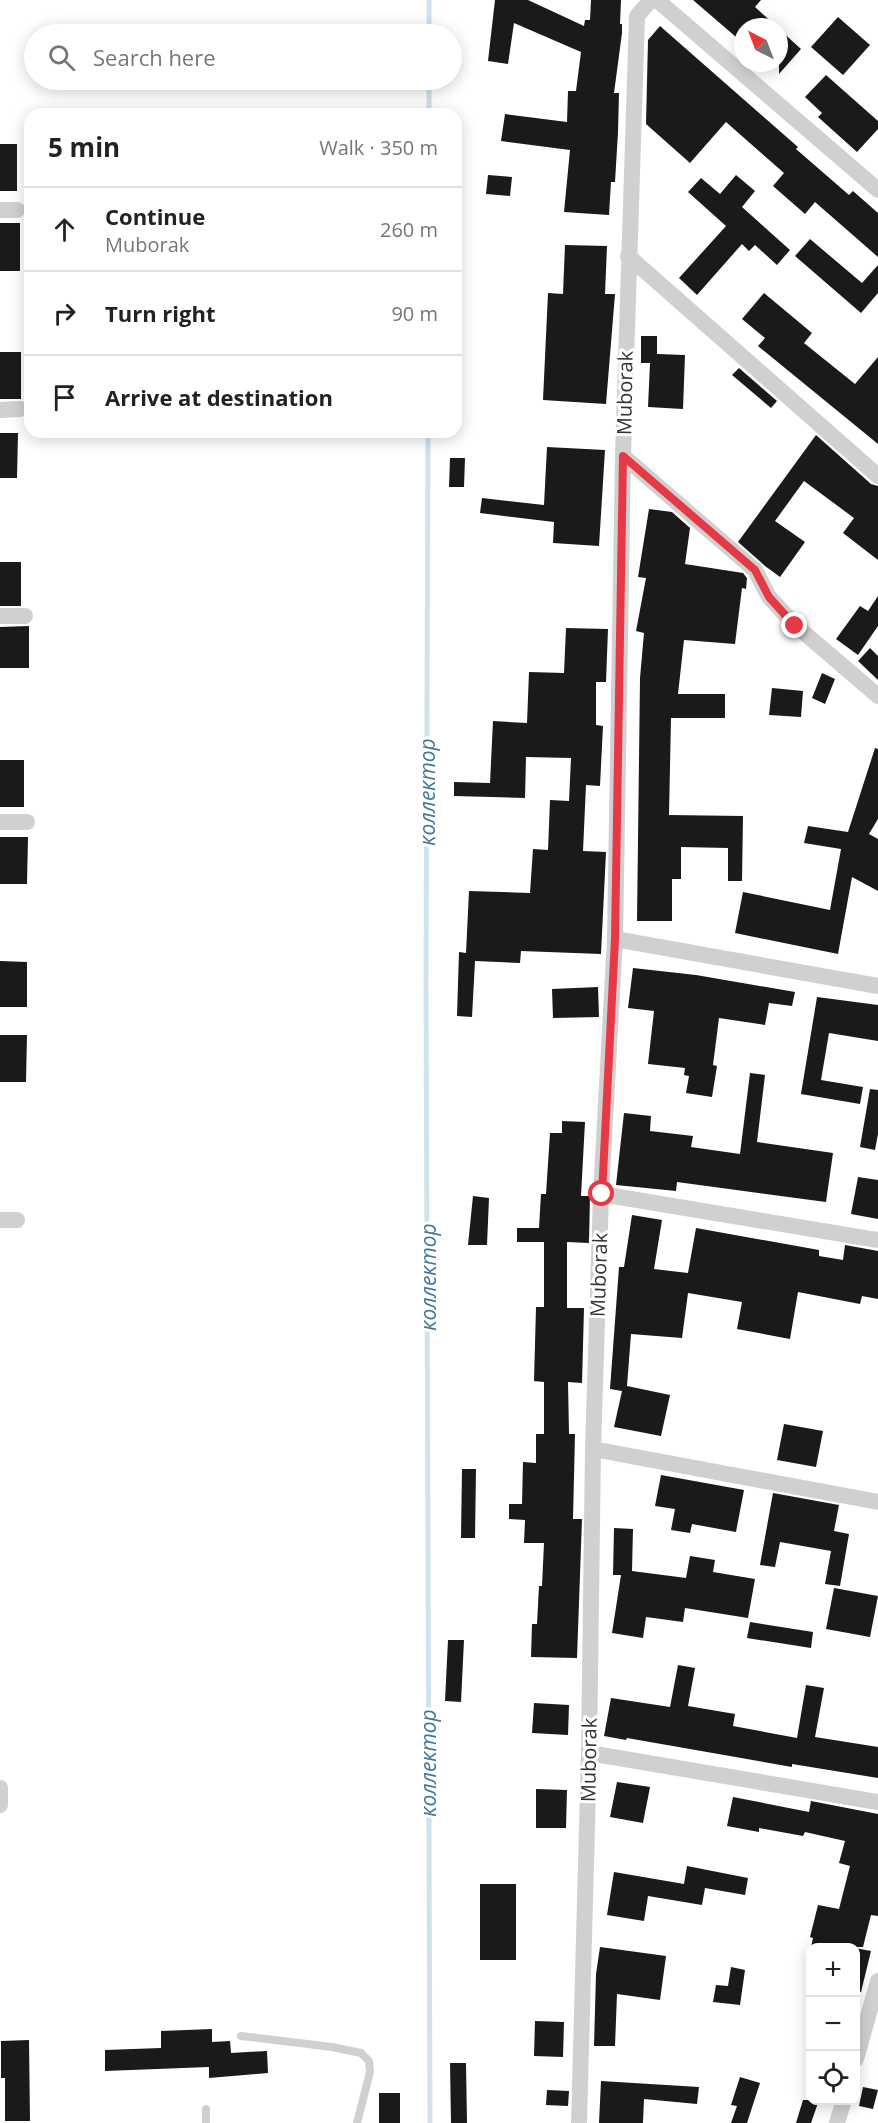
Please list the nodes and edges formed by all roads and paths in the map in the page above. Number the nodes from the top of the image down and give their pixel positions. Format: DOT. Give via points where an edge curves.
graph roads {
  1 [pos="651,0"];
  2 [pos="657,0"];
  3 [pos="878,190"];
  4 [pos="0,210"];
  5 [pos="17,210"];
  6 [pos="628,256"];
  7 [pos="0,410"];
  8 [pos="20,410"];
  9 [pos="623,456"];
  10 [pos="878,476"];
  11 [pos="0,616"];
  12 [pos="25,616"];
  13 [pos="878,696"];
  14 [pos="0,822"];
  15 [pos="27,822"];
  16 [pos="615,939"];
  17 [pos="878,986"];
  18 [pos="602,1194"];
  19 [pos="878,1240"];
  20 [pos="593,1449"];
  21 [pos="878,1502"];
  22 [pos="590,1753"];
  23 [pos="0,1788"];
  24 [pos="878,1803"];
  25 [pos="0,1805"];
  26 [pos="878,1981"];
  27 [pos="240,2036"];
  28 [pos="857,2051"];
  29 [pos="842,2105"];
  30 [pos="206,2109"];
  31 [pos="206,2123"];
  32 [pos="357,2123"];
  33 [pos="579,2123"];
  34 [pos="837,2123"];
  1 -- 6 [label="street, Muborak" via="637,16"];
  2 -- 3 [label="street"];
  4 -- 5 [label="street"];
  6 -- 9 [label="street, Muborak"];
  6 -- 10 [label="street"];
  7 -- 8 [label="street"];
  9 -- 13 [label="street" via="755,570 769,597 795,626"];
  9 -- 16 [label="street, Muborak"];
  11 -- 12 [label="street"];
  14 -- 15 [label="street"];
  16 -- 17 [label="street"];
  16 -- 18 [label="street, Muborak"];
  18 -- 19 [label="street"];
  18 -- 20 [label="street, Muborak"];
  20 -- 21 [label="street"];
  20 -- 22 [label="street, Muborak"];
  22 -- 24 [label="street"];
  22 -- 33 [label="street, Muborak"];
  23 -- 25 [label="street"];
  26 -- 28 [label="street"];
  27 -- 32 [label="lane" via="361,2053 369,2061 370,2072"];
  29 -- 34 [label="street"];
  30 -- 31 [label="lane"];
}
